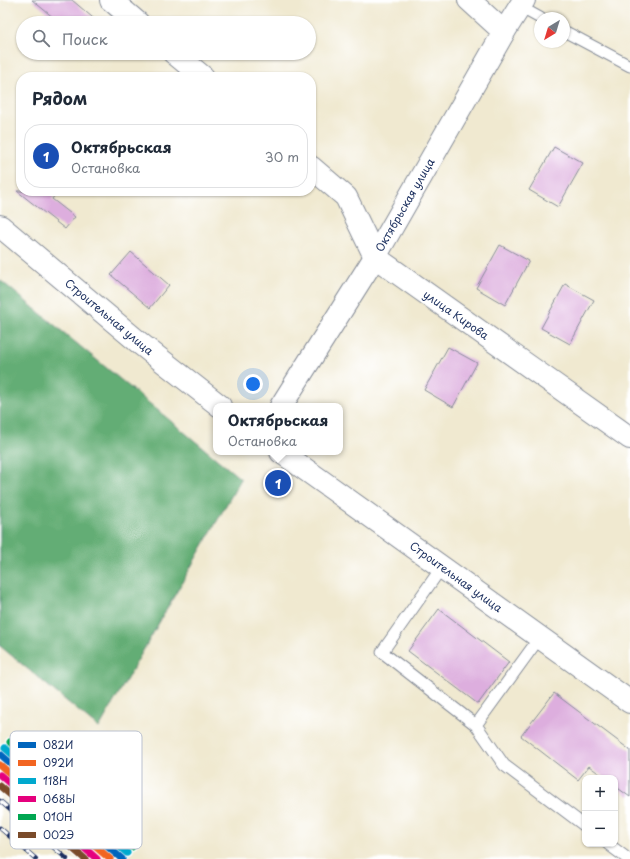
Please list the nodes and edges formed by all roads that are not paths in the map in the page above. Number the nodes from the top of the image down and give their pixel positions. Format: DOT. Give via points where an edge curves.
graph roads {
  1 [pos="111,0"];
  2 [pos="469,0"];
  3 [pos="522,4"];
  4 [pos="534,13"];
  5 [pos="130,16"];
  6 [pos="504,32"];
  7 [pos="570,34"];
  8 [pos="182,60"];
  9 [pos="630,66"];
  10 [pos="197,72"];
  11 [pos="316,171"];
  12 [pos="0,226"];
  13 [pos="375,257"];
  14 [pos="216,403"];
  15 [pos="283,403"];
  16 [pos="630,438"];
  17 [pos="285,455"];
  18 [pos="442,567"];
  19 [pos="540,637"];
  20 [pos="630,702"];
  21 [pos="476,725"];
  22 [pos="582,824"];
  23 [pos="612,847"];
  24 [pos="628,859"];
  1 -- 5 [label="street"];
  2 -- 6 [label="street"];
  3 -- 4 [label="lane"];
  3 -- 6 [label="street, Октябрьская улица"];
  6 -- 13 [label="street, Октябрьская улица"];
  7 -- 9 [label="lane"];
  8 -- 10 [label="street"];
  11 -- 13 [label="street, улица Кирова" via="346,197"];
  12 -- 14 [label="street, Строительная улица" via="142,345"];
  13 -- 15 [label="street, Октябрьская улица"];
  13 -- 16 [label="street, улица Кирова"];
  17 -- 18 [label="street, Строительная улица"];
  18 -- 19 [label="street, Строительная улица"];
  18 -- 21 [label="lane" via="382,652"];
  19 -- 20 [label="street, Строительная улица"];
  19 -- 21 [label="lane"];
  21 -- 22 [label="lane" via="504,765"];
  23 -- 24 [label="lane"];
}
